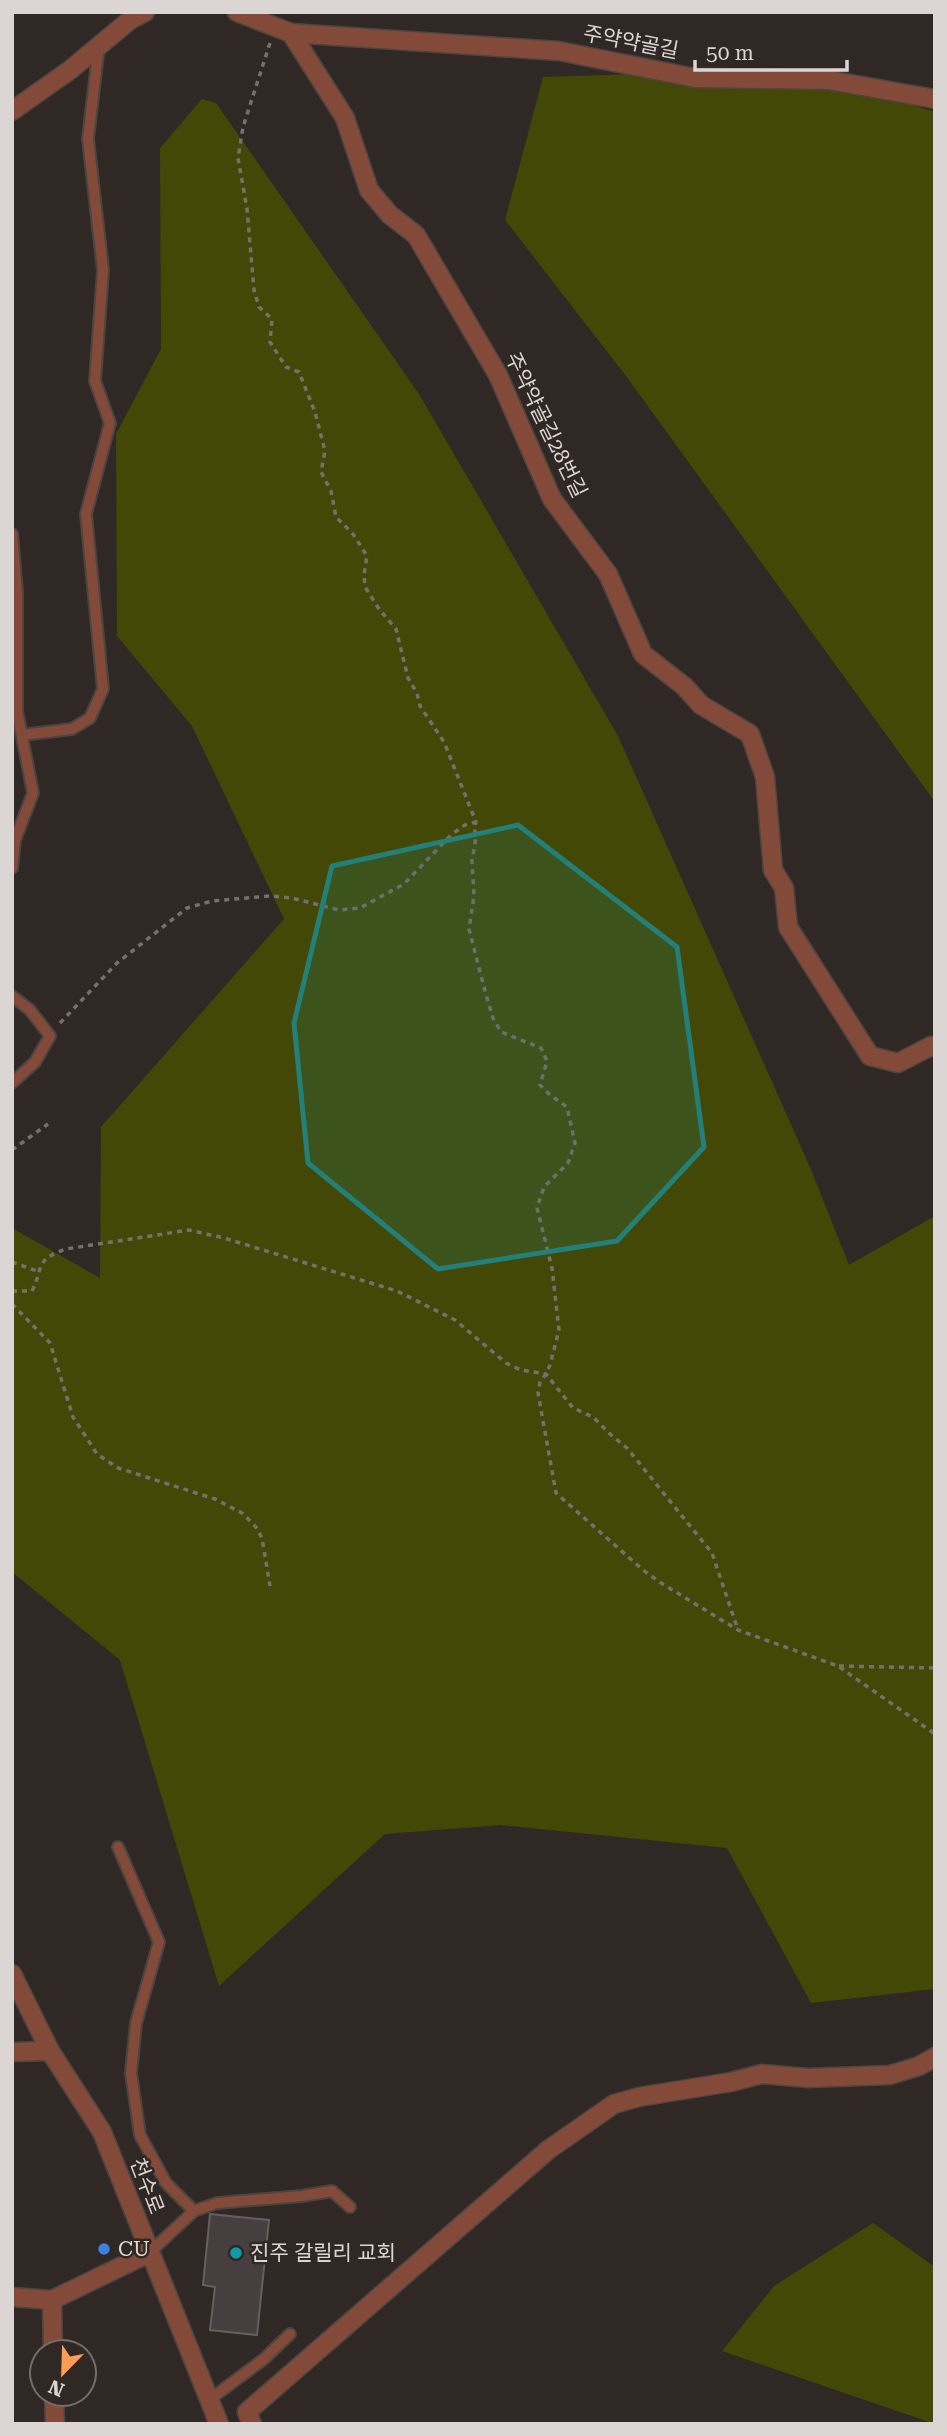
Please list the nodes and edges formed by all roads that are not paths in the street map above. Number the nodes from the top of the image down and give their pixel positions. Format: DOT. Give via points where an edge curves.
graph roads {
  1 [pos="145,12"];
  2 [pos="237,12"];
  3 [pos="284,30"];
  4 [pos="99,45"];
  5 [pos="935,99"];
  6 [pos="12,111"];
  7 [pos="12,534"];
  8 [pos="22,735"];
  9 [pos="12,868"];
  10 [pos="12,996"];
  11 [pos="935,1047"];
  12 [pos="12,1083"];
  13 [pos="118,1847"];
  14 [pos="12,1974"];
  15 [pos="50,2051"];
  16 [pos="12,2052"];
  17 [pos="935,2057"];
  18 [pos="350,2207"];
  19 [pos="194,2211"];
  20 [pos="149,2253"];
  21 [pos="12,2297"];
  22 [pos="52,2300"];
  23 [pos="290,2334"];
  24 [pos="53,2338"];
  25 [pos="209,2400"];
  26 [pos="219,2424"];
  27 [pos="252,2424"];
  1 -- 4 [label="street"];
  2 -- 3 [label="street, 주약약골길"];
  3 -- 5 [label="street, 주약약골길" via="559,51 695,78 828,80"];
  3 -- 11 [label="street, 주약약골길28번길" via="345,118 369,190 390,215 416,235 498,374 552,499 608,574 643,654 701,705 750,734 765,777 773,870 784,888 788,927 862,1044 870,1056 898,1063"];
  4 -- 6 [label="street"];
  4 -- 8 [label="lane" via="88,139 103,270 95,381 110,423 86,514 103,689 90,718 72,729"];
  7 -- 8 [label="lane" via="17,711"];
  8 -- 9 [label="lane" via="33,793 15,840"];
  10 -- 12 [label="lane" via="50,1036 35,1062"];
  13 -- 19 [label="lane" via="159,1942 136,2023 131,2073 140,2135 166,2183"];
  14 -- 15 [label="street, 천수로"];
  15 -- 16 [label="street"];
  15 -- 20 [label="street, 천수로" via="102,2132"];
  17 -- 27 [label="street" via="890,2075 808,2078 762,2074 614,2104 548,2150 247,2412"];
  18 -- 19 [label="lane" via="332,2191 217,2203"];
  19 -- 20 [label="lane"];
  20 -- 22 [label="street"];
  20 -- 25 [label="street, 천수로"];
  21 -- 22 [label="street"];
  22 -- 24 [label="street"];
  23 -- 25 [label="lane"];
  25 -- 26 [label="street, 천수로"];
}
